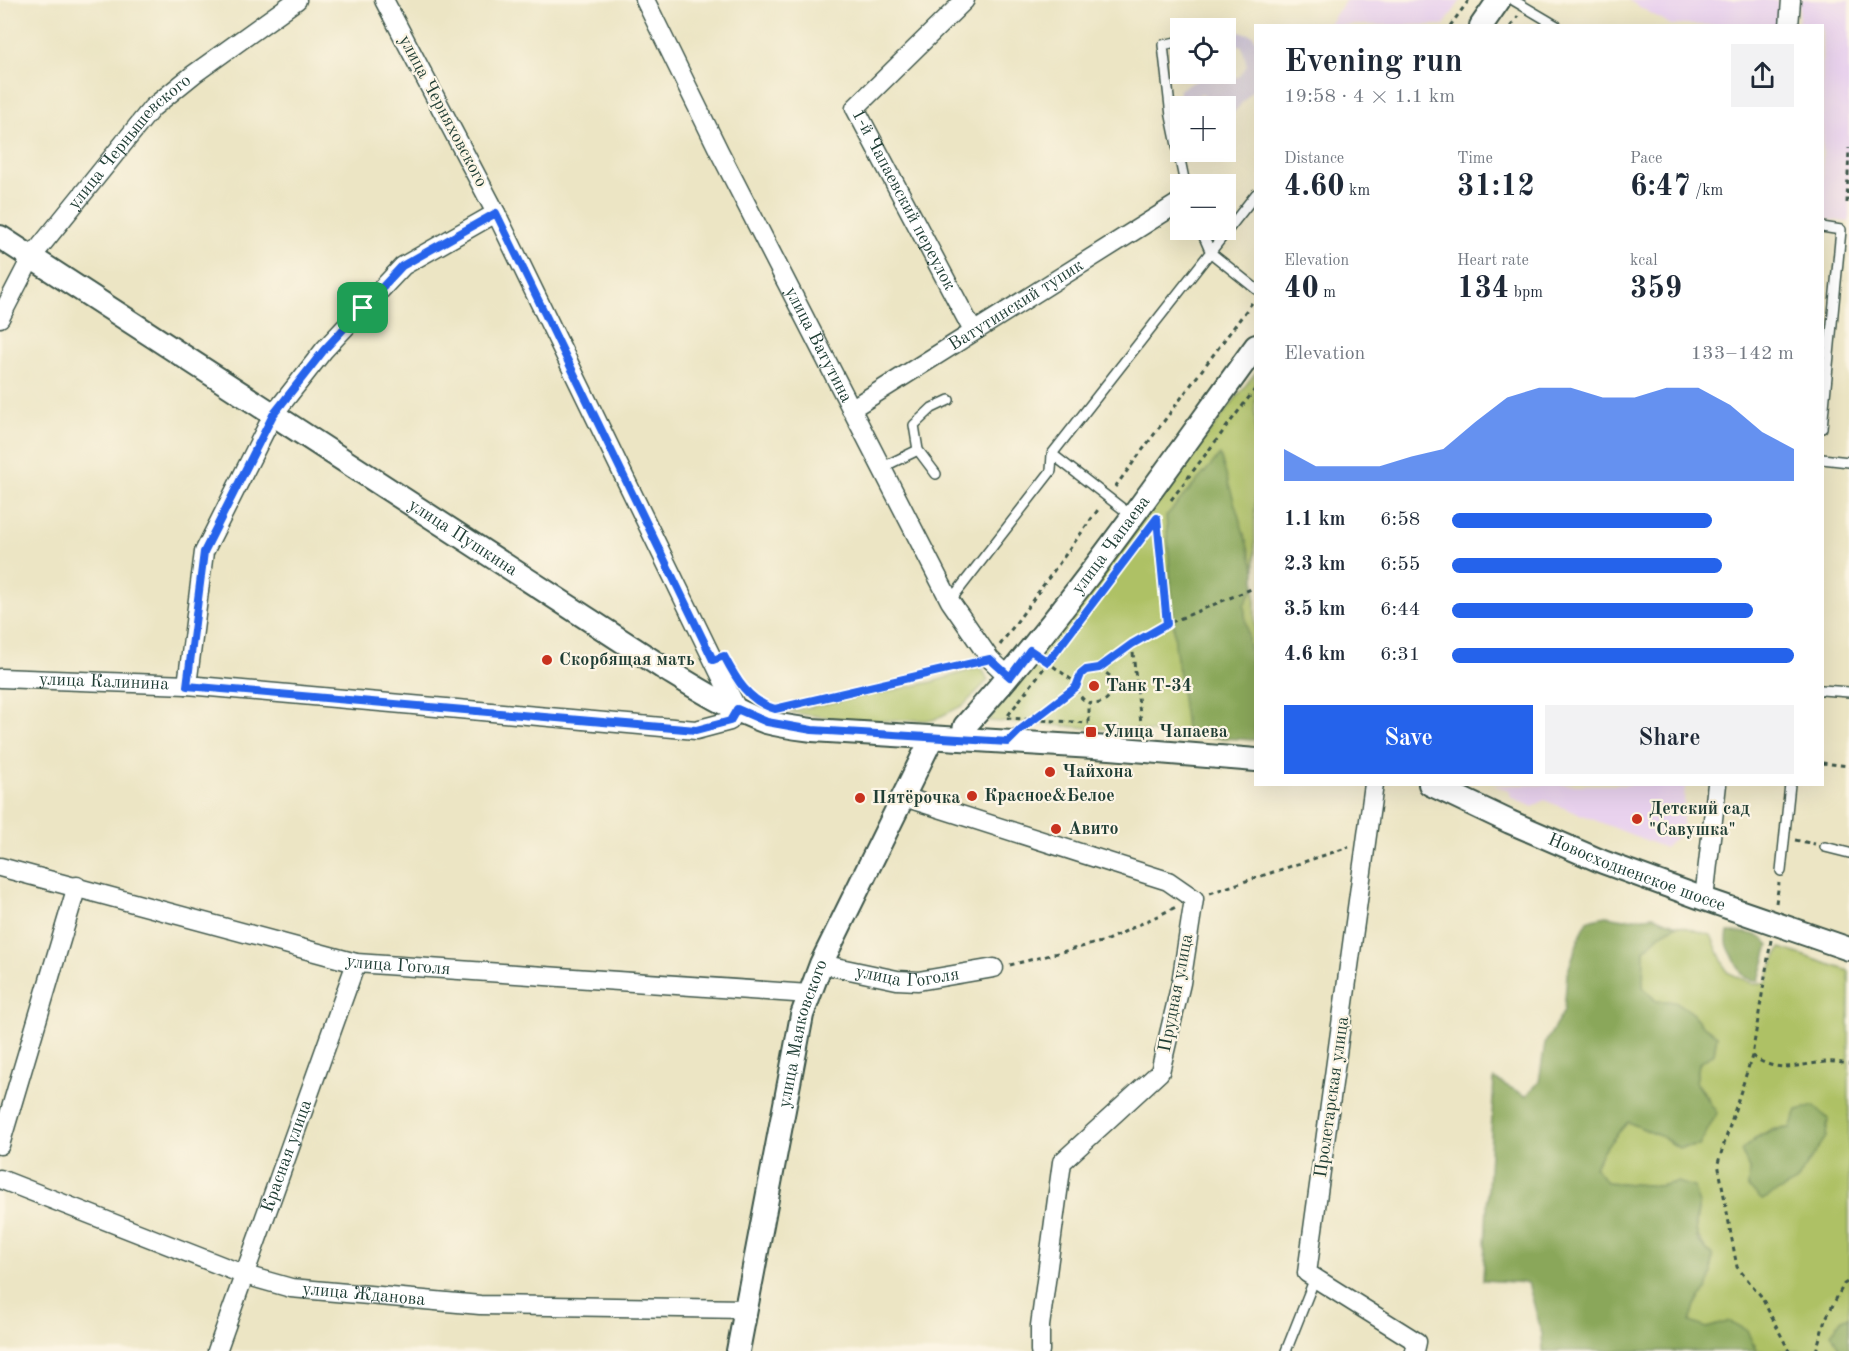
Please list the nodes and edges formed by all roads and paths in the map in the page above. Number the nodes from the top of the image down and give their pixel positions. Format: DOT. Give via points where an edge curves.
graph roads {
  1 [pos="297,0"];
  2 [pos="384,0"];
  3 [pos="645,0"];
  4 [pos="965,0"];
  5 [pos="1469,0"];
  6 [pos="1499,0"];
  7 [pos="1513,0"];
  8 [pos="1791,0"];
  9 [pos="1451,24"];
  10 [pos="1481,24"];
  11 [pos="1554,24"];
  12 [pos="1789,24"];
  13 [pos="1170,43"];
  14 [pos="1849,148"];
  15 [pos="1183,174"];
  16 [pos="1254,197"];
  17 [pos="1847,203"];
  18 [pos="1170,208"];
  19 [pos="496,213"];
  20 [pos="1824,227"];
  21 [pos="1845,230"];
  22 [pos="0,237"];
  23 [pos="1205,240"];
  24 [pos="1211,253"];
  25 [pos="31,258"];
  26 [pos="1254,287"];
  27 [pos="1254,300"];
  28 [pos="0,318"];
  29 [pos="973,331"];
  30 [pos="1254,349"];
  31 [pos="1254,391"];
  32 [pos="949,400"];
  33 [pos="851,409"];
  34 [pos="1824,411"];
  35 [pos="273,415"];
  36 [pos="918,450"];
  37 [pos="1052,454"];
  38 [pos="1824,459"];
  39 [pos="1849,462"];
  40 [pos="881,468"];
  41 [pos="936,474"];
  42 [pos="1107,497"];
  43 [pos="1171,500"];
  44 [pos="1141,521"];
  45 [pos="1254,588"];
  46 [pos="950,601"];
  47 [pos="1167,624"];
  48 [pos="1061,644"];
  49 [pos="1132,644"];
  50 [pos="1039,656"];
  51 [pos="990,659"];
  52 [pos="1099,668"];
  53 [pos="1010,677"];
  54 [pos="0,678"];
  55 [pos="1076,685"];
  56 [pos="187,686"];
  57 [pos="1824,690"];
  58 [pos="1849,692"];
  59 [pos="1089,703"];
  60 [pos="786,706"];
  61 [pos="737,709"];
  62 [pos="1033,720"];
  63 [pos="1089,723"];
  64 [pos="1089,729"];
  65 [pos="932,738"];
  66 [pos="1142,739"];
  67 [pos="963,740"];
  68 [pos="1008,742"];
  69 [pos="1254,760"];
  70 [pos="1824,763"];
  71 [pos="1849,766"];
  72 [pos="1374,786"];
  73 [pos="1434,786"];
  74 [pos="1717,786"];
  75 [pos="1790,786"];
  76 [pos="904,797"];
  77 [pos="1784,837"];
  78 [pos="1825,847"];
  79 [pos="1849,853"];
  80 [pos="0,867"];
  81 [pos="1781,871"];
  82 [pos="77,886"];
  83 [pos="1704,899"];
  84 [pos="1775,916"];
  85 [pos="1849,949"];
  86 [pos="356,963"];
  87 [pos="821,964"];
  88 [pos="994,968"];
  89 [pos="808,994"];
  90 [pos="1752,1056"];
  91 [pos="1849,1064"];
  92 [pos="0,1145"];
  93 [pos="0,1179"];
  94 [pos="245,1275"];
  95 [pos="1315,1278"];
  96 [pos="1849,1281"];
  97 [pos="746,1309"];
  98 [pos="217,1351"];
  99 [pos="738,1351"];
  100 [pos="1040,1351"];
  101 [pos="1286,1351"];
  102 [pos="1415,1351"];
  103 [pos="1789,1351"];
  104 [pos="1816,1351"];
  1 -- 25 [label="street, улица Чернышевского" via="152,108"];
  2 -- 19 [label="street, улица Черняховского"];
  3 -- 33 [label="street, улица Ватутина"];
  4 -- 29 [label="street, 1-й Чапаевский переулок" via="855,108"];
  5 -- 9 [label="path"];
  6 -- 10 [label="street"];
  7 -- 11 [label="lane"];
  8 -- 12 [label="street"];
  13 -- 15 [label="lane" via="1163,45"];
  14 -- 17 [label="path"];
  16 -- 24 [label="lane"];
  18 -- 29 [label="street, Ватутинский тупик"];
  19 -- 35 [label="street" via="402,266 324,350"];
  19 -- 61 [label="street, улица Черняховского"];
  20 -- 21 [label="lane"];
  21 -- 34 [label="lane"];
  22 -- 25 [label="street, улица Пушкина"];
  23 -- 24 [label="lane"];
  24 -- 26 [label="lane"];
  24 -- 37 [label="lane"];
  25 -- 28 [label="street, улица Чернышевского"];
  25 -- 35 [label="street, улица Пушкина"];
  27 -- 42 [label="path"];
  29 -- 33 [label="street, Ватутинский тупик"];
  30 -- 44 [label="street, улица Чапаева"];
  31 -- 43 [label="path"];
  32 -- 36 [label="lane" via="932,408 914,424"];
  33 -- 40 [label="street, улица Ватутина"];
  35 -- 56 [label="street" via="204,552"];
  35 -- 61 [label="street, улица Пушкина" via="662,667"];
  36 -- 40 [label="lane"];
  36 -- 41 [label="lane"];
  37 -- 42 [label="lane"];
  37 -- 46 [label="lane" via="1051,471"];
  38 -- 39 [label="lane"];
  40 -- 46 [label="street, улица Ватутина"];
  42 -- 44 [label="lane"];
  42 -- 51 [label="path"];
  44 -- 47 [label="path" via="1157,518"];
  44 -- 50 [label="street, улица Чапаева"];
  45 -- 47 [label="path"];
  46 -- 51 [label="street, улица Ватутина"];
  47 -- 49 [label="path"];
  48 -- 50 [label="path"];
  49 -- 52 [label="path"];
  49 -- 66 [label="path"];
  50 -- 53 [label="street, улица Чапаева"];
  50 -- 55 [label="path"];
  50 -- 62 [label="path" via="1006,718"];
  51 -- 53 [label="street, улица Ватутина"];
  51 -- 60 [label="path"];
  52 -- 55 [label="path" via="1086,670"];
  52 -- 59 [label="path" via="1110,676 1113,688 1101,703"];
  53 -- 67 [label="street, улица Чапаева" via="965,726"];
  54 -- 56 [label="street, улица Калинина"];
  55 -- 59 [label="path" via="1083,700"];
  55 -- 62 [label="path"];
  56 -- 61 [label="street, улица Калинина" via="696,730 730,721"];
  57 -- 58 [label="lane"];
  59 -- 63 [label="path"];
  61 -- 65 [label="street, улица Пушкина" via="767,722 812,730"];
  62 -- 63 [label="path"];
  62 -- 68 [label="path"];
  63 -- 64 [label="path"];
  65 -- 67 [label="street, улица Пушкина"];
  65 -- 76 [label="street, улица Маяковского"];
  67 -- 68 [label="street"];
  68 -- 69 [label="street"];
  70 -- 71 [label="path"];
  72 -- 95 [label="street, Пролетарская улица" via="1307,1273"];
  73 -- 83 [label="street, Новосходненское шоссе" via="1603,862"];
  74 -- 83 [label="street"];
  75 -- 77 [label="lane"];
  76 -- 87 [label="street, улица Маяковского"];
  76 -- 100 [label="street, Прудная улица" via="1168,881 1194,899 1160,1072 1062,1162"];
  77 -- 78 [label="path"];
  77 -- 81 [label="lane"];
  78 -- 79 [label="lane"];
  80 -- 82 [label="street, улица Гоголя"];
  81 -- 84 [label="path"];
  82 -- 86 [label="street, улица Гоголя"];
  82 -- 92 [label="street"];
  83 -- 84 [label="street, Новосходненское шоссе"];
  84 -- 85 [label="street, Новосходненское шоссе"];
  84 -- 90 [label="path"];
  86 -- 89 [label="street, улица Гоголя"];
  86 -- 94 [label="street, Красная улица"];
  87 -- 88 [label="street, улица Гоголя" via="918,981"];
  87 -- 89 [label="street, улица Маяковского"];
  89 -- 97 [label="street, улица Маяковского"];
  90 -- 91 [label="path" via="1765,1065 1790,1068 1828,1062"];
  90 -- 103 [label="path" via="1718,1163 1737,1267 1761,1296"];
  93 -- 94 [label="street, улица Жданова"];
  94 -- 97 [label="street, улица Жданова" via="291,1288 480,1305"];
  94 -- 98 [label="street, Красная улица"];
  95 -- 101 [label="lane"];
  95 -- 102 [label="street" via="1417,1342"];
  96 -- 104 [label="path" via="1825,1320"];
  97 -- 99 [label="street, улица Маяковского"];
}
